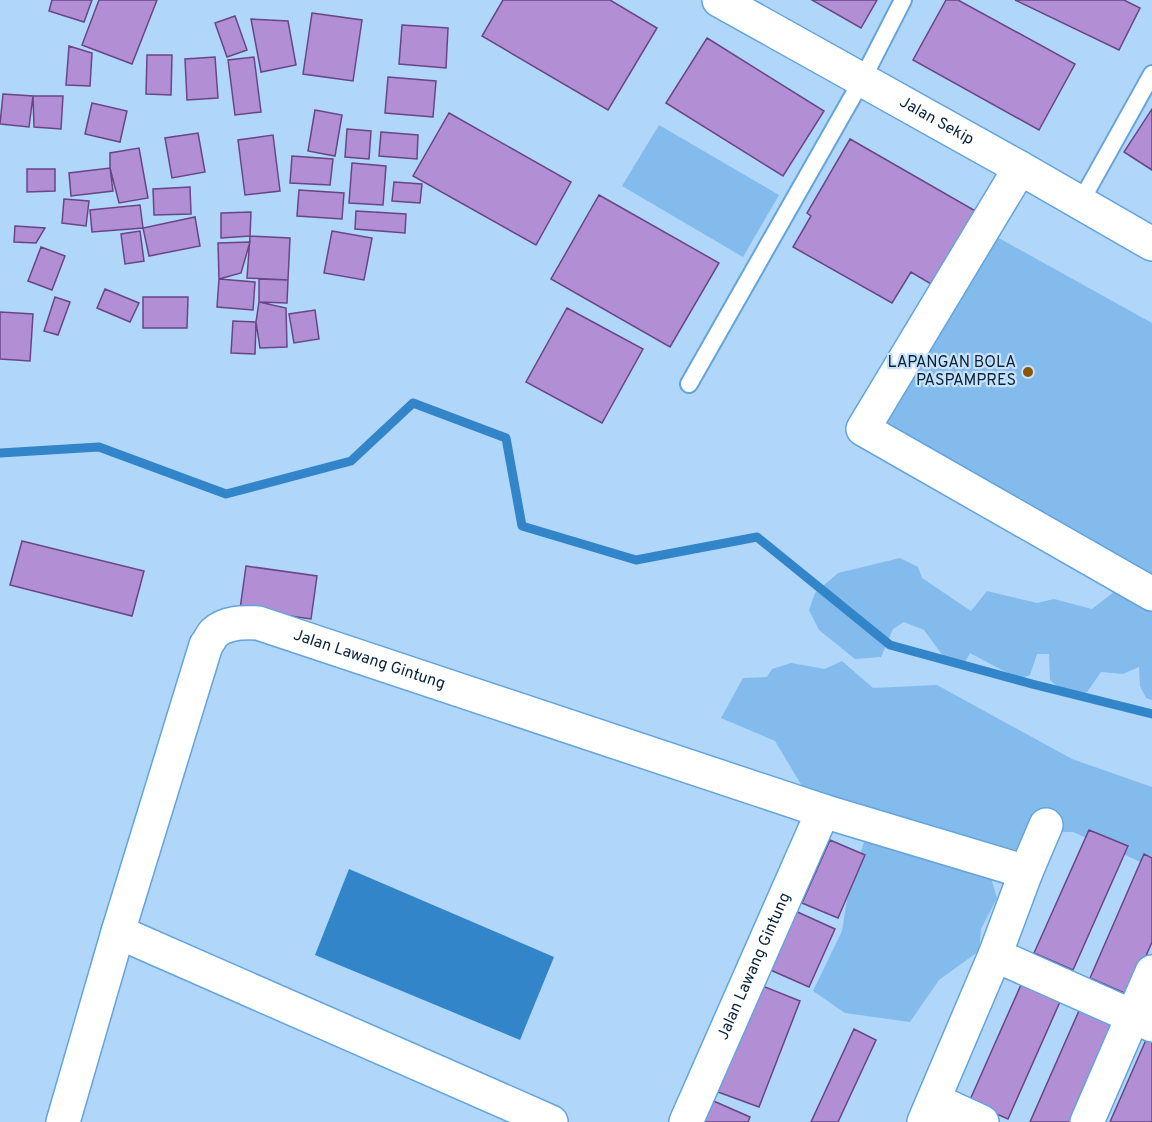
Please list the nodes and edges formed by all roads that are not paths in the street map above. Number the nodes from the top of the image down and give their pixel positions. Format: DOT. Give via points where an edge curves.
graph roads {
  1 [pos="718,0"];
  2 [pos="903,0"];
  3 [pos="1152,74"];
  4 [pos="862,80"];
  5 [pos="1020,168"];
  6 [pos="1080,203"];
  7 [pos="1152,244"];
  8 [pos="689,384"];
  9 [pos="1152,594"];
  10 [pos="823,812"];
  11 [pos="1046,825"];
  12 [pos="1026,872"];
  13 [pos="118,932"];
  14 [pos="995,955"];
  15 [pos="1152,972"];
  16 [pos="1142,1020"];
  17 [pos="929,1111"];
  18 [pos="63,1122"];
  19 [pos="551,1122"];
  20 [pos="686,1122"];
  21 [pos="982,1122"];
  22 [pos="1087,1122"];
  1 -- 4 [label="street, Jalan Sekip"];
  2 -- 4 [label="lane"];
  3 -- 6 [label="lane"];
  4 -- 5 [label="street, Jalan Sekip"];
  4 -- 8 [label="lane"];
  5 -- 6 [label="street, Jalan Sekip"];
  5 -- 9 [label="street" via="863,429"];
  6 -- 7 [label="street, Jalan Sekip"];
  10 -- 12 [label="street, Jalan Lawang Gintung"];
  10 -- 13 [label="street, Jalan Lawang Gintung" via="258,623 241,621 214,633 206,645"];
  10 -- 20 [label="street, Jalan Lawang Gintung"];
  11 -- 12 [label="street"];
  12 -- 14 [label="street"];
  13 -- 18 [label="street, Jalan Lawang Gintung"];
  13 -- 19 [label="street"];
  14 -- 16 [label="street"];
  14 -- 17 [label="street"];
  15 -- 16 [label="street"];
  16 -- 22 [label="street"];
  17 -- 21 [label="street"];
}
